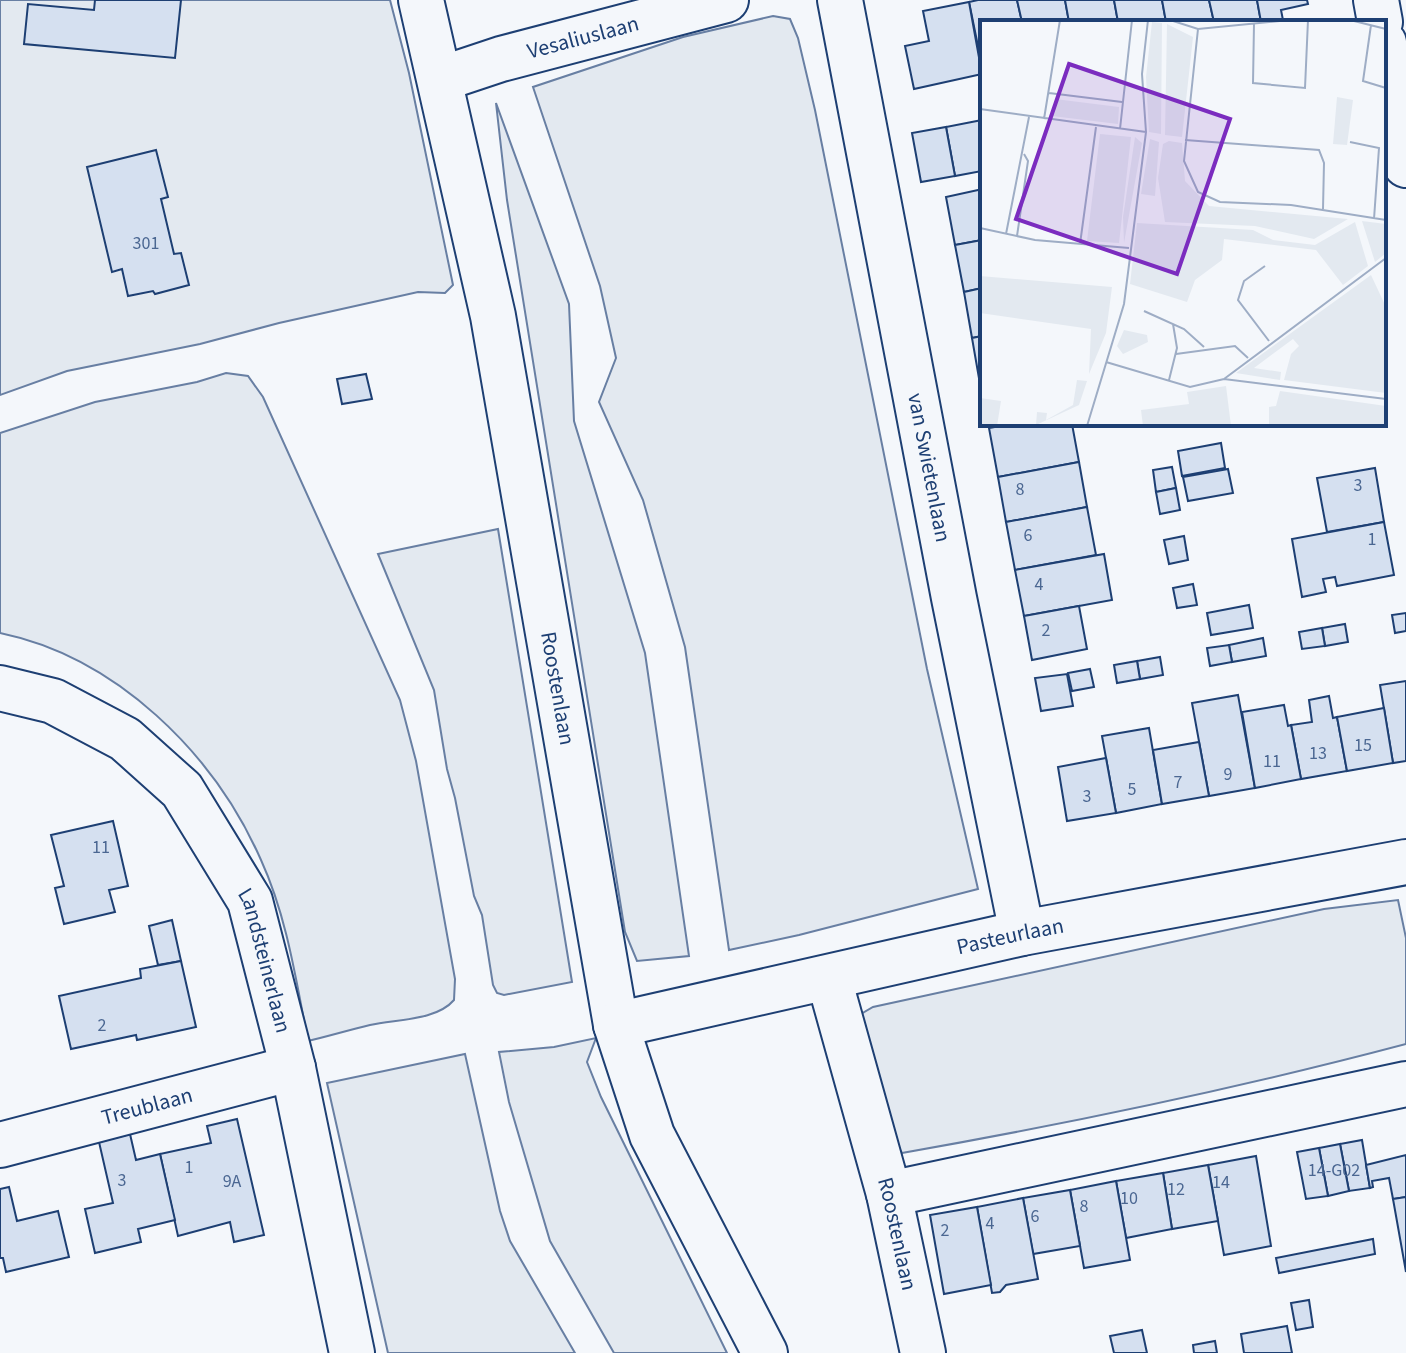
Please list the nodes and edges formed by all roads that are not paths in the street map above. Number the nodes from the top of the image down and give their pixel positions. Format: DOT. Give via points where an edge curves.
graph roads {
  1 [pos="421,0"];
  2 [pos="726,0"];
  3 [pos="840,0"];
  4 [pos="1376,0"];
  5 [pos="1380,20"];
  6 [pos="1386,54"];
  7 [pos="441,79"];
  8 [pos="1406,165"];
  9 [pos="0,688"];
  10 [pos="1406,862"];
  11 [pos="1022,933"];
  12 [pos="829,979"];
  13 [pos="616,1025"];
  14 [pos="293,1068"];
  15 [pos="1406,1084"];
  16 [pos="0,1145"];
  17 [pos="889,1194"];
  18 [pos="352,1353"];
  19 [pos="765,1353"];
  20 [pos="923,1353"];
  1 -- 7 [label="street, Roostenlaan"];
  2 -- 7 [label="street, Vesaliuslaan"];
  3 -- 11 [label="street, van Swietenlaan"];
  4 -- 5 [label="street"];
  6 -- 8 [label="street"];
  7 -- 13 [label="street, Roostenlaan" via="493,316"];
  9 -- 14 [label="street, Landsteinerlaan" via="53,701 125,739 182,790 250,901"];
  10 -- 11 [label="street, Pasteurlaan"];
  11 -- 12 [label="street, Pasteurlaan"];
  12 -- 13 [label="street, Pasteurlaan"];
  12 -- 17 [label="street, Roostenlaan"];
  13 -- 19 [label="street, Roostenlaan" via="652,1135"];
  14 -- 16 [label="street, Treublaan"];
  14 -- 18 [label="street, Landsteinerlaan"];
  15 -- 17 [label="street"];
  17 -- 20 [label="street, Roostenlaan"];
}
